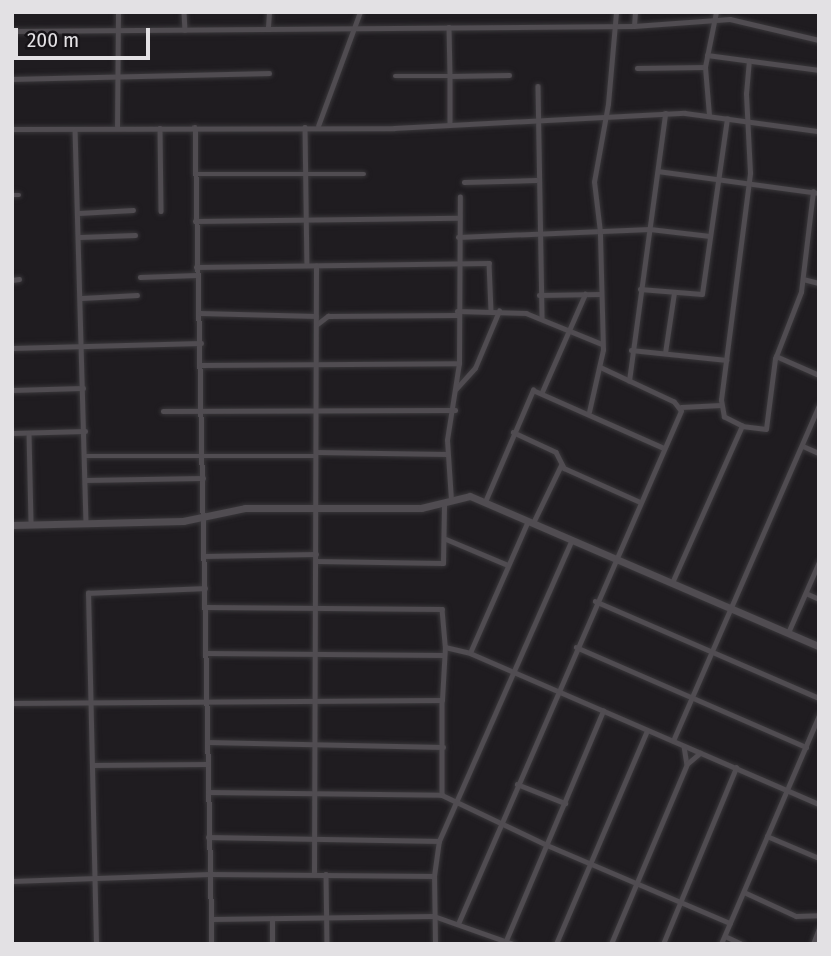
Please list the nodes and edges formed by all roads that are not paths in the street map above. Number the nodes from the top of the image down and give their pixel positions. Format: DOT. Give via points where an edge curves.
graph roads {
  1 [pos="118,12"];
  2 [pos="184,12"];
  3 [pos="269,12"];
  4 [pos="360,12"];
  5 [pos="616,12"];
  6 [pos="635,12"];
  7 [pos="716,12"];
  8 [pos="713,22"];
  9 [pos="612,26"];
  10 [pos="635,26"];
  11 [pos="268,27"];
  12 [pos="355,27"];
  13 [pos="449,27"];
  14 [pos="118,30"];
  15 [pos="185,30"];
  16 [pos="12,31"];
  17 [pos="819,40"];
  18 [pos="707,55"];
  19 [pos="749,61"];
  20 [pos="705,67"];
  21 [pos="638,68"];
  22 [pos="819,70"];
  23 [pos="269,73"];
  24 [pos="509,75"];
  25 [pos="118,76"];
  26 [pos="395,76"];
  27 [pos="450,76"];
  28 [pos="12,79"];
  29 [pos="538,86"];
  30 [pos="665,113"];
  31 [pos="709,115"];
  32 [pos="605,116"];
  33 [pos="727,119"];
  34 [pos="749,122"];
  35 [pos="538,123"];
  36 [pos="450,125"];
  37 [pos="195,127"];
  38 [pos="305,127"];
  39 [pos="318,127"];
  40 [pos="117,128"];
  41 [pos="160,128"];
  42 [pos="75,129"];
  43 [pos="12,130"];
  44 [pos="819,131"];
  45 [pos="658,171"];
  46 [pos="305,173"];
  47 [pos="196,174"];
  48 [pos="364,174"];
  49 [pos="718,178"];
  50 [pos="536,180"];
  51 [pos="464,182"];
  52 [pos="750,182"];
  53 [pos="816,192"];
  54 [pos="12,195"];
  55 [pos="19,195"];
  56 [pos="460,197"];
  57 [pos="133,210"];
  58 [pos="161,211"];
  59 [pos="79,213"];
  60 [pos="459,219"];
  61 [pos="306,220"];
  62 [pos="195,221"];
  63 [pos="650,229"];
  64 [pos="600,232"];
  65 [pos="135,234"];
  66 [pos="537,234"];
  67 [pos="710,236"];
  68 [pos="80,237"];
  69 [pos="458,237"];
  70 [pos="458,263"];
  71 [pos="307,265"];
  72 [pos="316,266"];
  73 [pos="196,267"];
  74 [pos="197,275"];
  75 [pos="140,276"];
  76 [pos="12,279"];
  77 [pos="19,279"];
  78 [pos="802,279"];
  79 [pos="819,283"];
  80 [pos="640,289"];
  81 [pos="674,293"];
  82 [pos="585,294"];
  83 [pos="600,294"];
  84 [pos="137,295"];
  85 [pos="539,295"];
  86 [pos="82,298"];
  87 [pos="539,302"];
  88 [pos="316,306"];
  89 [pos="491,311"];
  90 [pos="499,311"];
  91 [pos="200,313"];
  92 [pos="457,313"];
  93 [pos="526,313"];
  94 [pos="328,316"];
  95 [pos="316,317"];
  96 [pos="542,317"];
  97 [pos="315,325"];
  98 [pos="568,330"];
  99 [pos="201,343"];
  100 [pos="603,344"];
  101 [pos="83,346"];
  102 [pos="12,348"];
  103 [pos="631,350"];
  104 [pos="665,353"];
  105 [pos="776,356"];
  106 [pos="726,360"];
  107 [pos="317,362"];
  108 [pos="458,363"];
  109 [pos="201,365"];
  110 [pos="601,368"];
  111 [pos="819,375"];
  112 [pos="629,381"];
  113 [pos="83,388"];
  114 [pos="456,389"];
  115 [pos="12,390"];
  116 [pos="542,392"];
  117 [pos="720,405"];
  118 [pos="819,406"];
  119 [pos="681,407"];
  120 [pos="316,409"];
  121 [pos="455,410"];
  122 [pos="163,411"];
  123 [pos="202,411"];
  124 [pos="589,412"];
  125 [pos="742,426"];
  126 [pos="85,431"];
  127 [pos="513,432"];
  128 [pos="12,433"];
  129 [pos="29,433"];
  130 [pos="803,446"];
  131 [pos="664,448"];
  132 [pos="819,453"];
  133 [pos="316,454"];
  134 [pos="447,454"];
  135 [pos="85,456"];
  136 [pos="202,456"];
  137 [pos="561,465"];
  138 [pos="204,478"];
  139 [pos="85,480"];
  140 [pos="448,502"];
  141 [pos="485,502"];
  142 [pos="640,502"];
  143 [pos="316,508"];
  144 [pos="203,514"];
  145 [pos="530,522"];
  146 [pos="86,523"];
  147 [pos="12,525"];
  148 [pos="31,525"];
  149 [pos="446,539"];
  150 [pos="572,540"];
  151 [pos="316,554"];
  152 [pos="204,556"];
  153 [pos="615,558"];
  154 [pos="316,561"];
  155 [pos="819,562"];
  156 [pos="508,565"];
  157 [pos="673,583"];
  158 [pos="205,588"];
  159 [pos="806,593"];
  160 [pos="819,599"];
  161 [pos="595,601"];
  162 [pos="206,607"];
  163 [pos="316,608"];
  164 [pos="731,608"];
  165 [pos="788,633"];
  166 [pos="819,646"];
  167 [pos="445,647"];
  168 [pos="576,648"];
  169 [pos="711,650"];
  170 [pos="206,653"];
  171 [pos="470,653"];
  172 [pos="317,654"];
  173 [pos="444,655"];
  174 [pos="513,673"];
  175 [pos="557,691"];
  176 [pos="692,696"];
  177 [pos="819,698"];
  178 [pos="205,700"];
  179 [pos="442,700"];
  180 [pos="316,701"];
  181 [pos="90,702"];
  182 [pos="12,703"];
  183 [pos="603,711"];
  184 [pos="819,715"];
  185 [pos="647,731"];
  186 [pos="673,741"];
  187 [pos="207,742"];
  188 [pos="314,746"];
  189 [pos="684,746"];
  190 [pos="443,747"];
  191 [pos="806,747"];
  192 [pos="700,753"];
  193 [pos="207,764"];
  194 [pos="687,764"];
  195 [pos="92,765"];
  196 [pos="736,768"];
  197 [pos="517,784"];
  198 [pos="788,790"];
  199 [pos="208,792"];
  200 [pos="314,792"];
  201 [pos="442,795"];
  202 [pos="565,803"];
  203 [pos="819,804"];
  204 [pos="457,805"];
  205 [pos="499,823"];
  206 [pos="767,836"];
  207 [pos="208,837"];
  208 [pos="314,838"];
  209 [pos="439,841"];
  210 [pos="547,845"];
  211 [pos="819,858"];
  212 [pos="591,864"];
  213 [pos="210,874"];
  214 [pos="314,874"];
  215 [pos="326,874"];
  216 [pos="434,876"];
  217 [pos="95,878"];
  218 [pos="12,881"];
  219 [pos="636,883"];
  220 [pos="744,892"];
  221 [pos="681,902"];
  222 [pos="819,915"];
  223 [pos="327,916"];
  224 [pos="434,916"];
  225 [pos="212,919"];
  226 [pos="272,919"];
  227 [pos="730,923"];
  228 [pos="458,924"];
  229 [pos="819,928"];
  230 [pos="724,936"];
  231 [pos="505,942"];
  232 [pos="96,944"];
  233 [pos="212,944"];
  234 [pos="272,944"];
  235 [pos="327,944"];
  236 [pos="435,944"];
  237 [pos="513,944"];
  238 [pos="556,944"];
  239 [pos="611,944"];
  240 [pos="663,944"];
  241 [pos="721,944"];
  242 [pos="742,944"];
  243 [pos="813,944"];
  1 -- 14 [label="street"];
  2 -- 15 [label="street"];
  3 -- 11 [label="street"];
  4 -- 12 [label="street"];
  5 -- 9 [label="street"];
  6 -- 10 [label="street"];
  7 -- 8 [label="street"];
  8 -- 10 [label="street"];
  8 -- 17 [label="street" via="751,21"];
  8 -- 18 [label="street"];
  9 -- 10 [label="street"];
  9 -- 13 [label="street"];
  9 -- 32 [label="street"];
  11 -- 12 [label="street"];
  11 -- 15 [label="street"];
  12 -- 13 [label="street"];
  12 -- 39 [label="street"];
  13 -- 27 [label="street"];
  14 -- 15 [label="street"];
  14 -- 16 [label="street"];
  14 -- 25 [label="street"];
  18 -- 19 [label="street"];
  18 -- 20 [label="street"];
  19 -- 22 [label="street"];
  19 -- 34 [label="street"];
  20 -- 21 [label="street"];
  20 -- 31 [label="street"];
  23 -- 25 [label="street"];
  24 -- 27 [label="street"];
  25 -- 28 [label="street"];
  25 -- 40 [label="street"];
  26 -- 27 [label="street"];
  27 -- 36 [label="street"];
  29 -- 35 [label="street"];
  30 -- 31 [label="street"];
  30 -- 32 [label="street"];
  30 -- 45 [label="street"];
  31 -- 33 [label="street"];
  32 -- 35 [label="street"];
  32 -- 64 [label="street" via="594,182"];
  33 -- 34 [label="street"];
  33 -- 49 [label="street"];
  34 -- 44 [label="street"];
  34 -- 52 [label="street"];
  35 -- 36 [label="street"];
  35 -- 50 [label="street"];
  36 -- 39 [label="street"];
  37 -- 38 [label="street"];
  37 -- 41 [label="street"];
  37 -- 47 [label="street"];
  38 -- 39 [label="street"];
  38 -- 46 [label="street"];
  40 -- 41 [label="street"];
  40 -- 42 [label="street"];
  41 -- 58 [label="street"];
  42 -- 43 [label="street"];
  42 -- 59 [label="street"];
  45 -- 49 [label="street"];
  45 -- 63 [label="street"];
  46 -- 47 [label="street"];
  46 -- 48 [label="street"];
  46 -- 61 [label="street"];
  47 -- 62 [label="street"];
  49 -- 52 [label="street"];
  49 -- 67 [label="street"];
  50 -- 51 [label="street"];
  50 -- 66 [label="street"];
  52 -- 53 [label="street"];
  52 -- 106 [label="street"];
  53 -- 78 [label="street"];
  54 -- 55 [label="street"];
  56 -- 60 [label="street"];
  57 -- 59 [label="street"];
  59 -- 68 [label="street"];
  60 -- 61 [label="street"];
  60 -- 69 [label="street"];
  61 -- 62 [label="street"];
  61 -- 71 [label="street"];
  62 -- 73 [label="street"];
  63 -- 64 [label="street"];
  63 -- 67 [label="street"];
  63 -- 80 [label="street"];
  64 -- 66 [label="street"];
  64 -- 83 [label="street"];
  65 -- 68 [label="street"];
  66 -- 69 [label="street"];
  66 -- 85 [label="street"];
  67 -- 81 [label="street" via="702,293"];
  68 -- 86 [label="street"];
  69 -- 70 [label="street"];
  70 -- 72 [label="street"];
  70 -- 89 [label="street" via="491,265"];
  70 -- 92 [label="street"];
  71 -- 72 [label="street"];
  71 -- 73 [label="street"];
  72 -- 88 [label="street"];
  73 -- 74 [label="street"];
  74 -- 75 [label="street"];
  74 -- 91 [label="street"];
  76 -- 77 [label="street"];
  78 -- 79 [label="street"];
  78 -- 105 [label="street" via="799,302"];
  80 -- 81 [label="street"];
  80 -- 103 [label="street"];
  81 -- 104 [label="street"];
  82 -- 83 [label="street"];
  82 -- 85 [label="street"];
  82 -- 98 [label="street"];
  83 -- 100 [label="street"];
  84 -- 86 [label="street"];
  85 -- 87 [label="street"];
  86 -- 101 [label="street"];
  87 -- 93 [label="street"];
  87 -- 96 [label="street"];
  88 -- 94 [label="street"];
  88 -- 95 [label="street"];
  89 -- 90 [label="street"];
  89 -- 92 [label="street"];
  90 -- 93 [label="street"];
  90 -- 114 [label="street" via="475,368"];
  91 -- 95 [label="street"];
  91 -- 99 [label="street"];
  92 -- 94 [label="street"];
  92 -- 108 [label="street"];
  93 -- 96 [label="street"];
  94 -- 97 [label="street"];
  95 -- 97 [label="street"];
  96 -- 98 [label="street"];
  97 -- 107 [label="street"];
  98 -- 100 [label="street"];
  98 -- 116 [label="street"];
  99 -- 101 [label="street"];
  99 -- 109 [label="street"];
  100 -- 110 [label="street"];
  101 -- 102 [label="street"];
  101 -- 113 [label="street"];
  103 -- 104 [label="street"];
  103 -- 112 [label="street"];
  104 -- 106 [label="street"];
  105 -- 111 [label="street"];
  105 -- 125 [label="street" via="766,429"];
  106 -- 117 [label="street"];
  107 -- 108 [label="street"];
  107 -- 109 [label="street"];
  107 -- 120 [label="street"];
  108 -- 114 [label="street"];
  109 -- 123 [label="street"];
  110 -- 112 [label="street"];
  110 -- 124 [label="street"];
  112 -- 119 [label="street"];
  113 -- 115 [label="street"];
  113 -- 126 [label="street"];
  114 -- 121 [label="street"];
  116 -- 124 [label="street"];
  116 -- 127 [label="street" via="533,390"];
  117 -- 119 [label="street"];
  117 -- 125 [label="street" via="724,417"];
  118 -- 130 [label="street"];
  119 -- 131 [label="street"];
  120 -- 121 [label="street"];
  120 -- 123 [label="street"];
  120 -- 133 [label="street"];
  121 -- 134 [label="street"];
  122 -- 123 [label="street"];
  123 -- 136 [label="street"];
  124 -- 131 [label="street"];
  125 -- 157 [label="street"];
  126 -- 129 [label="street"];
  126 -- 135 [label="street"];
  127 -- 137 [label="street" via="556,452"];
  127 -- 141 [label="street"];
  128 -- 129 [label="street"];
  129 -- 148 [label="street"];
  130 -- 132 [label="street"];
  130 -- 164 [label="street"];
  131 -- 142 [label="street"];
  133 -- 134 [label="street"];
  133 -- 136 [label="street"];
  133 -- 143 [label="street"];
  134 -- 140 [label="street"];
  135 -- 136 [label="street"];
  135 -- 139 [label="street"];
  136 -- 138 [label="street"];
  137 -- 142 [label="street"];
  137 -- 145 [label="street"];
  138 -- 139 [label="street"];
  138 -- 144 [label="street"];
  139 -- 146 [label="street"];
  140 -- 141 [label="street" via="465,496"];
  140 -- 143 [label="street"];
  140 -- 149 [label="street"];
  141 -- 145 [label="street"];
  142 -- 153 [label="street"];
  143 -- 144 [label="street" via="244,508"];
  143 -- 151 [label="street"];
  144 -- 146 [label="street" via="183,521"];
  144 -- 152 [label="street"];
  145 -- 150 [label="street"];
  145 -- 156 [label="street"];
  146 -- 148 [label="street"];
  147 -- 148 [label="street"];
  149 -- 154 [label="street" via="443,563"];
  149 -- 156 [label="street"];
  150 -- 153 [label="street"];
  150 -- 174 [label="street"];
  151 -- 152 [label="street"];
  151 -- 154 [label="street"];
  152 -- 158 [label="street"];
  153 -- 157 [label="street"];
  153 -- 161 [label="street"];
  154 -- 163 [label="street"];
  155 -- 159 [label="street"];
  156 -- 171 [label="street"];
  157 -- 164 [label="street"];
  158 -- 162 [label="street"];
  158 -- 181 [label="street" via="88,593"];
  159 -- 160 [label="street"];
  159 -- 165 [label="street"];
  161 -- 168 [label="street"];
  161 -- 169 [label="street"];
  162 -- 163 [label="street"];
  162 -- 170 [label="street"];
  163 -- 167 [label="street" via="442,609"];
  163 -- 172 [label="street"];
  164 -- 165 [label="street"];
  164 -- 169 [label="street"];
  165 -- 166 [label="street"];
  167 -- 171 [label="street"];
  167 -- 173 [label="street"];
  168 -- 175 [label="street"];
  168 -- 176 [label="street"];
  169 -- 176 [label="street"];
  169 -- 177 [label="street"];
  170 -- 172 [label="street"];
  170 -- 178 [label="street"];
  171 -- 174 [label="street"];
  172 -- 173 [label="street"];
  172 -- 180 [label="street"];
  173 -- 179 [label="street"];
  174 -- 175 [label="street"];
  174 -- 204 [label="street"];
  175 -- 183 [label="street"];
  175 -- 197 [label="street"];
  176 -- 186 [label="street"];
  176 -- 191 [label="street"];
  178 -- 180 [label="street"];
  178 -- 181 [label="street"];
  178 -- 187 [label="street"];
  179 -- 180 [label="street"];
  179 -- 190 [label="street"];
  180 -- 188 [label="street"];
  181 -- 182 [label="street"];
  181 -- 195 [label="street"];
  183 -- 185 [label="street"];
  183 -- 202 [label="street"];
  184 -- 191 [label="street"];
  185 -- 186 [label="street"];
  185 -- 212 [label="street"];
  186 -- 189 [label="street"];
  187 -- 188 [label="street"];
  187 -- 193 [label="street"];
  188 -- 190 [label="street"];
  188 -- 200 [label="street"];
  189 -- 192 [label="street"];
  189 -- 194 [label="street"];
  190 -- 201 [label="street"];
  191 -- 198 [label="street"];
  192 -- 194 [label="street"];
  192 -- 196 [label="street"];
  193 -- 195 [label="street"];
  193 -- 199 [label="street"];
  194 -- 219 [label="street"];
  195 -- 217 [label="street"];
  196 -- 198 [label="street"];
  196 -- 221 [label="street"];
  197 -- 202 [label="street"];
  197 -- 205 [label="street"];
  198 -- 203 [label="street"];
  198 -- 206 [label="street"];
  199 -- 200 [label="street"];
  199 -- 207 [label="street"];
  200 -- 201 [label="street"];
  200 -- 208 [label="street"];
  201 -- 204 [label="street"];
  202 -- 210 [label="street"];
  204 -- 205 [label="street"];
  204 -- 209 [label="street"];
  205 -- 210 [label="street"];
  205 -- 228 [label="street"];
  206 -- 211 [label="street"];
  206 -- 220 [label="street"];
  207 -- 208 [label="street"];
  207 -- 213 [label="street"];
  208 -- 209 [label="street"];
  208 -- 214 [label="street"];
  209 -- 216 [label="street"];
  210 -- 212 [label="street"];
  210 -- 231 [label="street"];
  212 -- 219 [label="street"];
  212 -- 238 [label="street"];
  213 -- 214 [label="street"];
  213 -- 217 [label="street"];
  213 -- 225 [label="street"];
  214 -- 215 [label="street"];
  215 -- 216 [label="street"];
  215 -- 223 [label="street"];
  216 -- 224 [label="street"];
  217 -- 218 [label="street"];
  217 -- 232 [label="street"];
  219 -- 221 [label="street"];
  219 -- 239 [label="street"];
  220 -- 222 [label="street" via="796,916"];
  220 -- 227 [label="street"];
  221 -- 227 [label="street"];
  221 -- 240 [label="street"];
  223 -- 224 [label="street"];
  223 -- 226 [label="street"];
  223 -- 235 [label="street"];
  224 -- 228 [label="street"];
  224 -- 236 [label="street"];
  225 -- 226 [label="street"];
  225 -- 233 [label="street"];
  226 -- 234 [label="street"];
  227 -- 230 [label="street"];
  228 -- 231 [label="street"];
  229 -- 243 [label="street"];
  230 -- 241 [label="street"];
  230 -- 242 [label="street"];
  231 -- 237 [label="street"];
}
